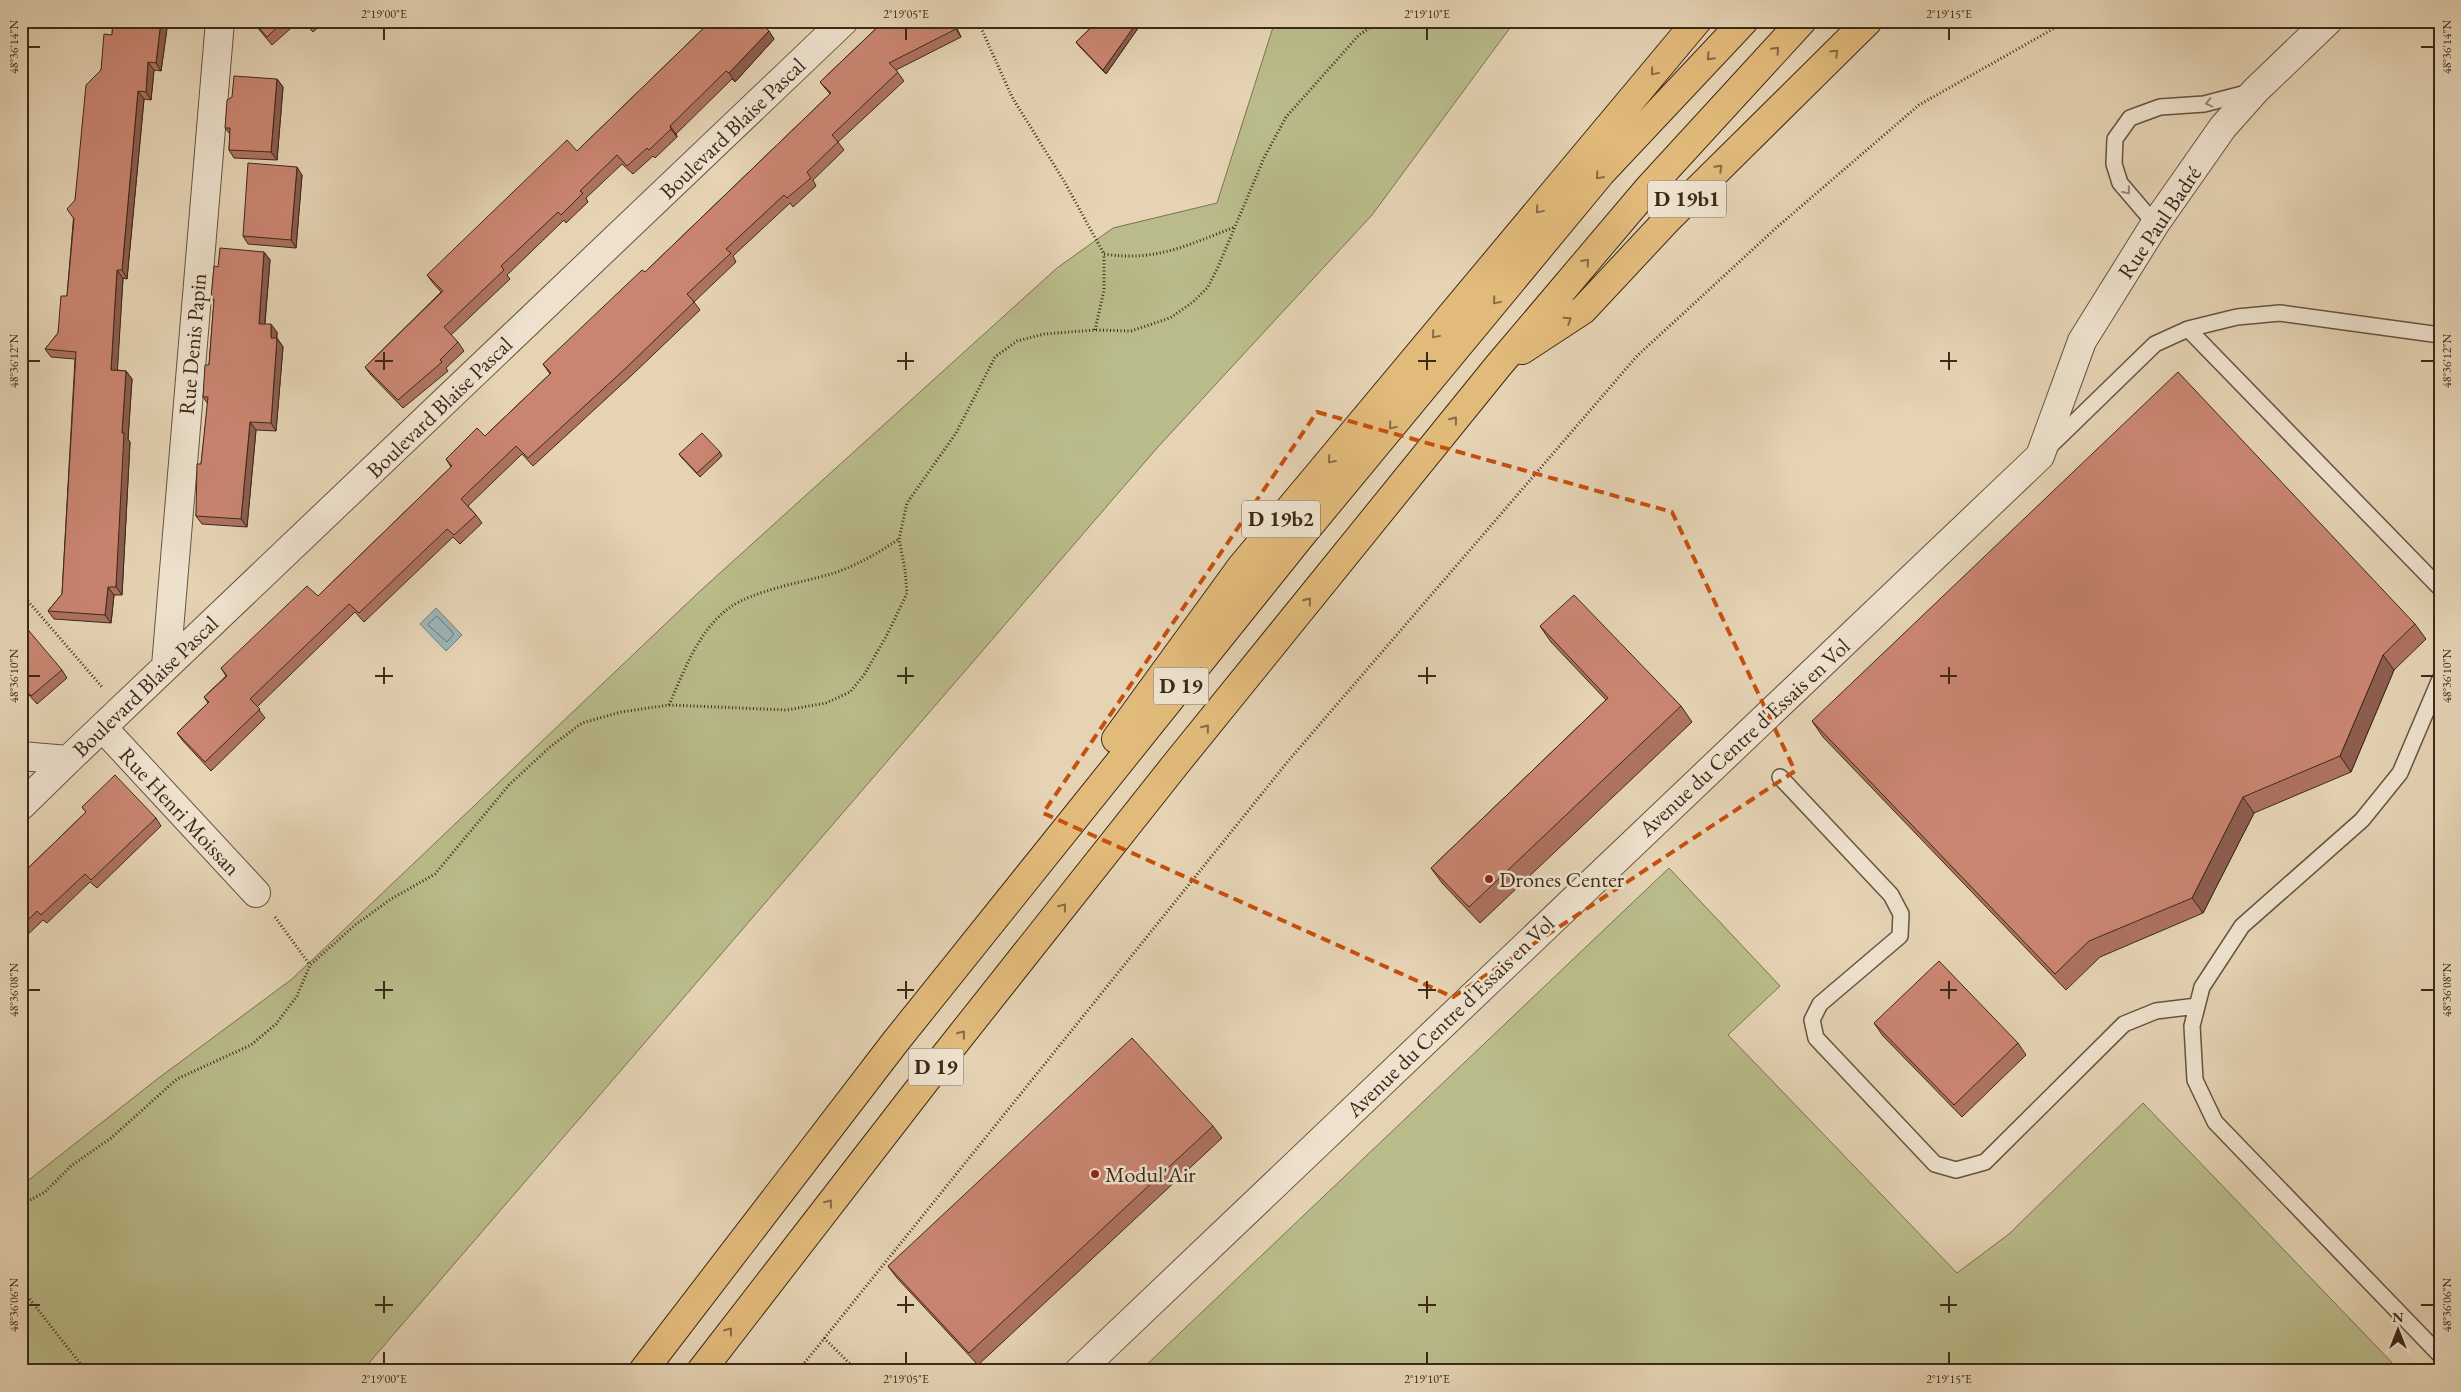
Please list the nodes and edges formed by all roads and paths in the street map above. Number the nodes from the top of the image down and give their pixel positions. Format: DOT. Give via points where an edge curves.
graph roads {
  1 [pos="220,21"];
  2 [pos="844,21"];
  3 [pos="978,21"];
  4 [pos="1380,21"];
  5 [pos="1697,21"];
  6 [pos="1744,21"];
  7 [pos="1802,21"];
  8 [pos="1868,21"];
  9 [pos="2067,21"];
  10 [pos="2328,21"];
  11 [pos="2256,90"];
  12 [pos="2154,224"];
  13 [pos="1235,226"];
  14 [pos="1104,254"];
  15 [pos="2188,329"];
  16 [pos="1095,330"];
  17 [pos="2440,335"];
  18 [pos="1498,366"];
  19 [pos="2040,456"];
  20 [pos="899,539"];
  21 [pos="2440,588"];
  22 [pos="21,593"];
  23 [pos="166,666"];
  24 [pos="2440,680"];
  25 [pos="669,705"];
  26 [pos="112,719"];
  27 [pos="21,756"];
  28 [pos="68,760"];
  29 [pos="1780,777"];
  30 [pos="21,806"];
  31 [pos="256,893"];
  32 [pos="310,965"];
  33 [pos="2197,1006"];
  34 [pos="896,1041"];
  35 [pos="21,1205"];
  36 [pos="21,1288"];
  37 [pos="824,1338"];
  38 [pos="2440,1355"];
  39 [pos="86,1371"];
  40 [pos="642,1371"];
  41 [pos="700,1371"];
  42 [pos="798,1371"];
  43 [pos="857,1371"];
  44 [pos="1079,1371"];
  1 -- 23 [label="street, Rue Denis Papin"];
  2 -- 23 [label="street, Boulevard Blaise Pascal"];
  3 -- 14 [label="path" via="1012,98 1064,181"];
  4 -- 13 [label="path" via="1359,35 1286,117 1264,158"];
  5 -- 34 [label="main road, D 19b2, one-way" via="1241,567"];
  6 -- 34 [label="main road, D 19, one-way" via="1588,188 1300,537"];
  18 -- 7 [label="main road, D 19, one-way" via="1647,190"];
  18 -- 8 [label="main road, D 19b1, one-way" via="1583,310 1668,219"];
  9 -- 37 [label="path" via="1920,105 1776,228 1637,356 1290,760"];
  10 -- 11 [label="street, Rue Paul Badré"];
  11 -- 12 [label="street, Rue Paul Badré" via="2223,127"];
  11 -- 12 [label="lane, one-way" via="2204,104 2160,107 2130,118 2115,139 2114,164 2120,183"];
  12 -- 19 [label="street, Rue Paul Badré" via="2082,341"];
  13 -- 14 [label="path" via="1158,255 1129,258"];
  13 -- 16 [label="path" via="1208,287 1185,307 1170,318 1131,331"];
  14 -- 16 [label="path" via="1104,290"];
  15 -- 17 [label="lane" via="2238,317 2280,313"];
  15 -- 19 [label="lane" via="2155,344"];
  15 -- 21 [label="lane"];
  16 -- 20 [label="path" via="1044,334 1017,342 996,357 956,433 907,503"];
  41 -- 18 [label="main road, D 19, one-way" via="942,1058"];
  19 -- 44 [label="street, Avenue du Centre d'Essais en Vol"];
  20 -- 25 [label="path" via="871,558 834,573 759,594 730,608 706,632"];
  20 -- 25 [label="path" via="907,593 864,676 850,692 826,703 787,710"];
  22 -- 26 [label="path"];
  23 -- 26 [label="street, Boulevard Blaise Pascal"];
  24 -- 33 [label="lane" via="2400,773 2362,820 2242,926 2202,987"];
  25 -- 32 [label="path" via="621,712 582,723 508,785 435,874 355,924"];
  26 -- 28 [label="street, Boulevard Blaise Pascal"];
  26 -- 31 [label="street, Rue Henri Moissan"];
  27 -- 28 [label="street, Boulevard Blaise Pascal"];
  28 -- 30 [label="street"];
  29 -- 33 [label="lane" via="1891,895 1901,914 1900,936 1820,1004 1812,1020 1816,1038 1935,1164 1956,1170 1985,1162 2124,1024 2156,1011"];
  31 -- 32 [label="path"];
  32 -- 35 [label="path" via="297,996 276,1024 251,1045 177,1079 111,1138 71,1166 45,1192"];
  33 -- 38 [label="lane" via="2192,1026 2195,1080 2215,1122"];
  34 -- 40 [label="main road, D 19"];
  36 -- 39 [label="path"];
  37 -- 42 [label="path"];
  37 -- 43 [label="path"];
}
